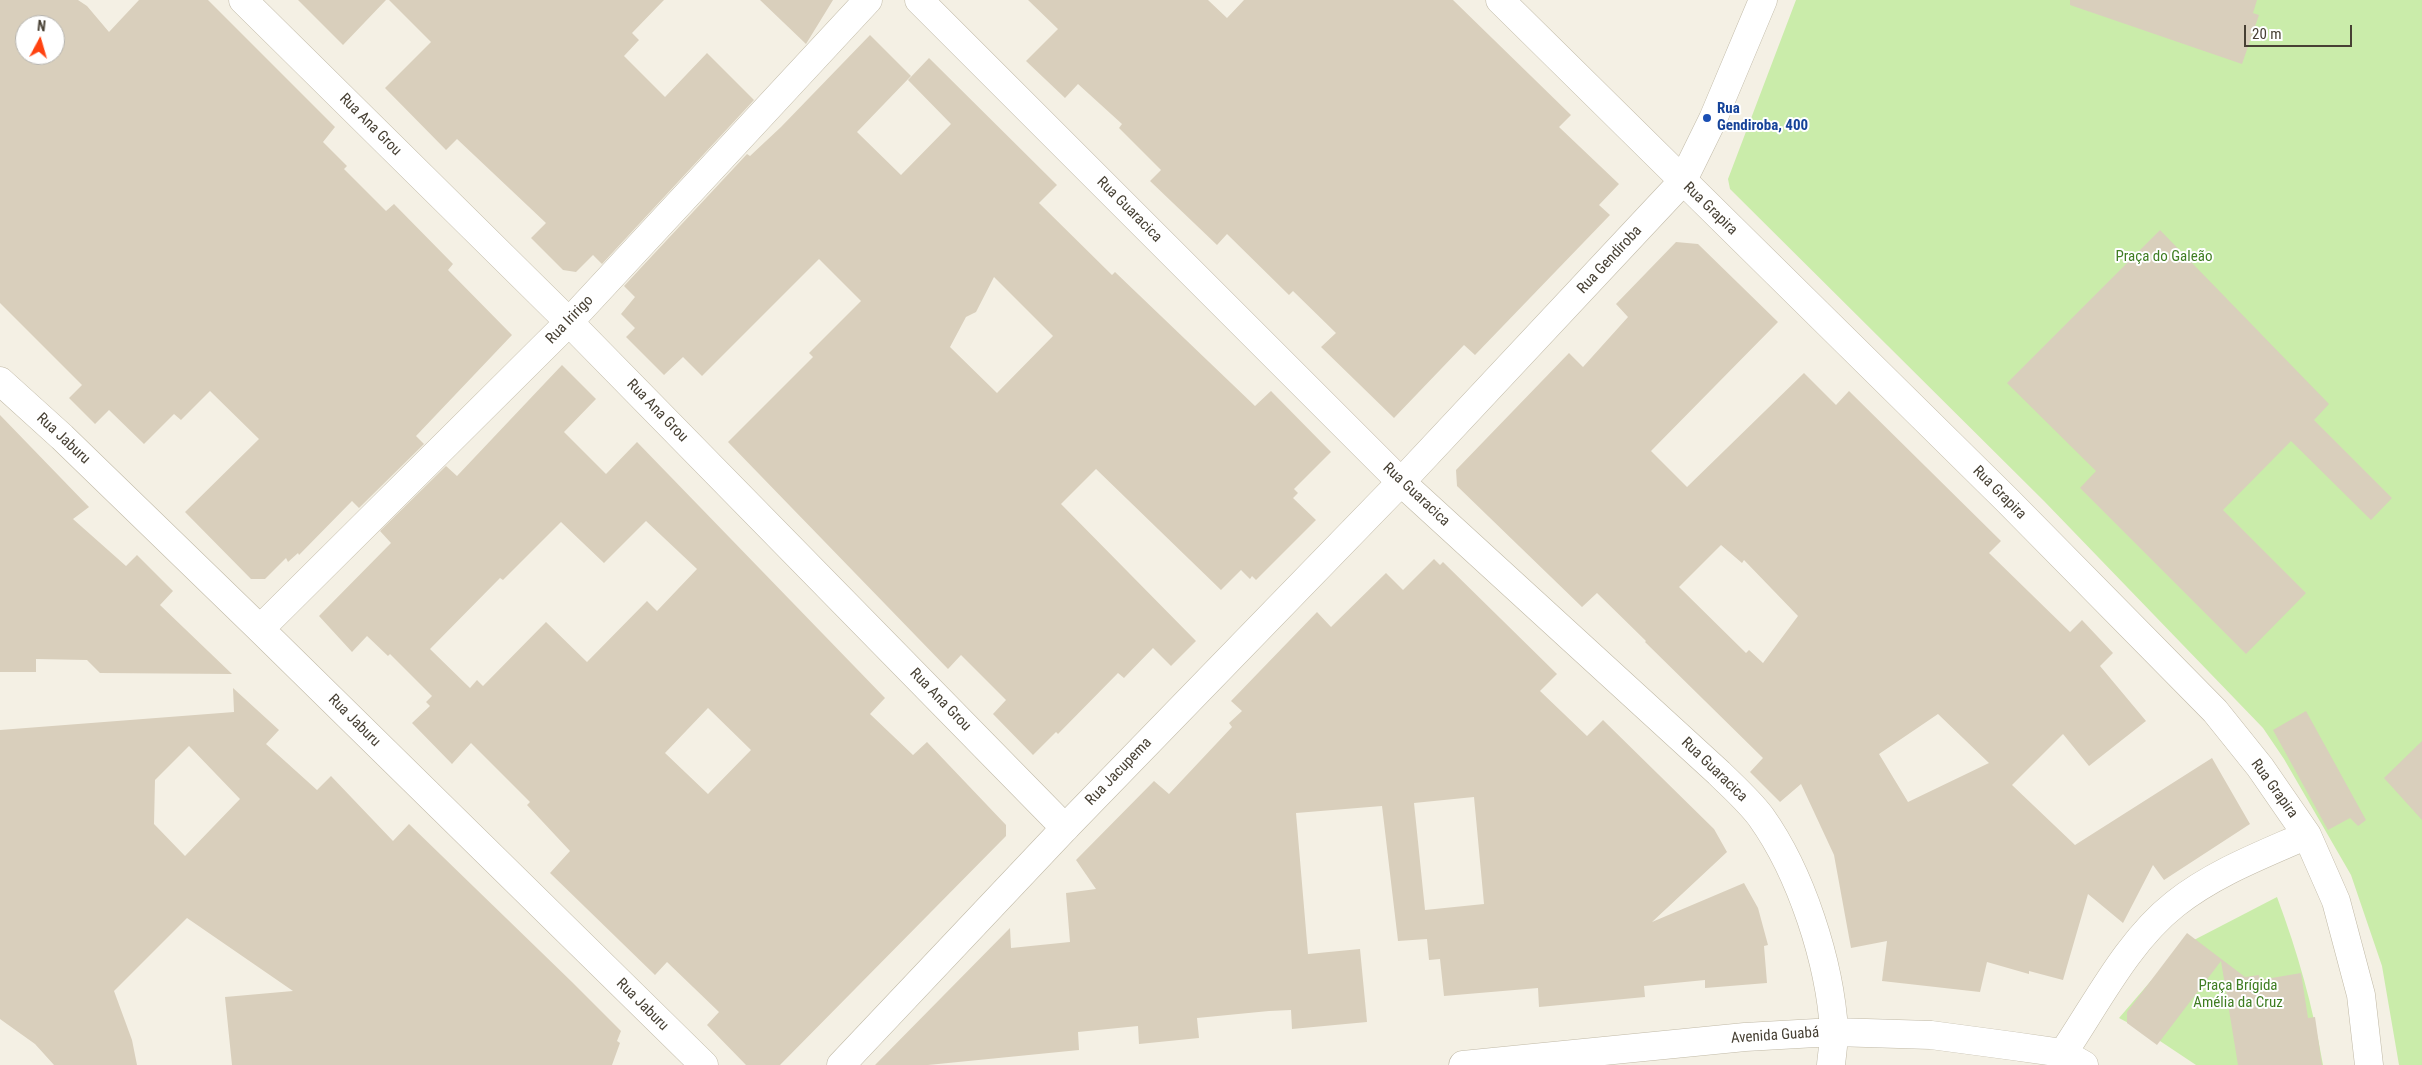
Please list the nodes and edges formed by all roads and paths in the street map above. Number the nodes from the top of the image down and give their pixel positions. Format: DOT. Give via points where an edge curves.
graph roads {
  1 [pos="243,0"];
  2 [pos="868,0"];
  3 [pos="919,0"];
  4 [pos="1500,0"];
  5 [pos="1763,0"];
  6 [pos="1682,182"];
  7 [pos="569,322"];
  8 [pos="0,381"];
  9 [pos="1401,482"];
  10 [pos="260,629"];
  11 [pos="1064,828"];
  12 [pos="2307,835"];
  13 [pos="1834,1032"];
  14 [pos="2074,1059"];
  15 [pos="704,1065"];
  16 [pos="841,1065"];
  17 [pos="1463,1065"];
  18 [pos="1831,1065"];
  19 [pos="2369,1065"];
  1 -- 7 [label="street, Rua Ana Grou"];
  2 -- 7 [label="street, Rua Iririgo"];
  3 -- 9 [label="street, Rua Guaracica"];
  4 -- 6 [label="street, Rua Grapira"];
  5 -- 6 [label="street, Rua Gendiroba" via="1713,119"];
  6 -- 9 [label="street, Rua Gendiroba"];
  6 -- 12 [label="street, Rua Grapira" via="2007,500 2215,711 2260,767"];
  7 -- 10 [label="street, Rua Iririgo"];
  7 -- 11 [label="street, Rua Ana Grou"];
  8 -- 10 [label="street, Rua Jaburu"];
  9 -- 11 [label="street, Rua Jacupema"];
  9 -- 13 [label="street, Rua Guaracica" via="1719,773 1760,817 1787,863 1810,917 1829,986"];
  10 -- 15 [label="street, Rua Jaburu"];
  11 -- 16 [label="street, Rua Jacupema"];
  12 -- 14 [label="street" via="2231,869 2175,904 2136,943"];
  12 -- 19 [label="street, Rua Grapira" via="2336,901 2354,967 2361,995"];
  13 -- 14 [label="street, Avenida Guabá" via="1931,1035"];
  13 -- 17 [label="street, Avenida Guabá" via="1745,1037"];
  13 -- 18 [label="street, Rua Guaracica"];
}
